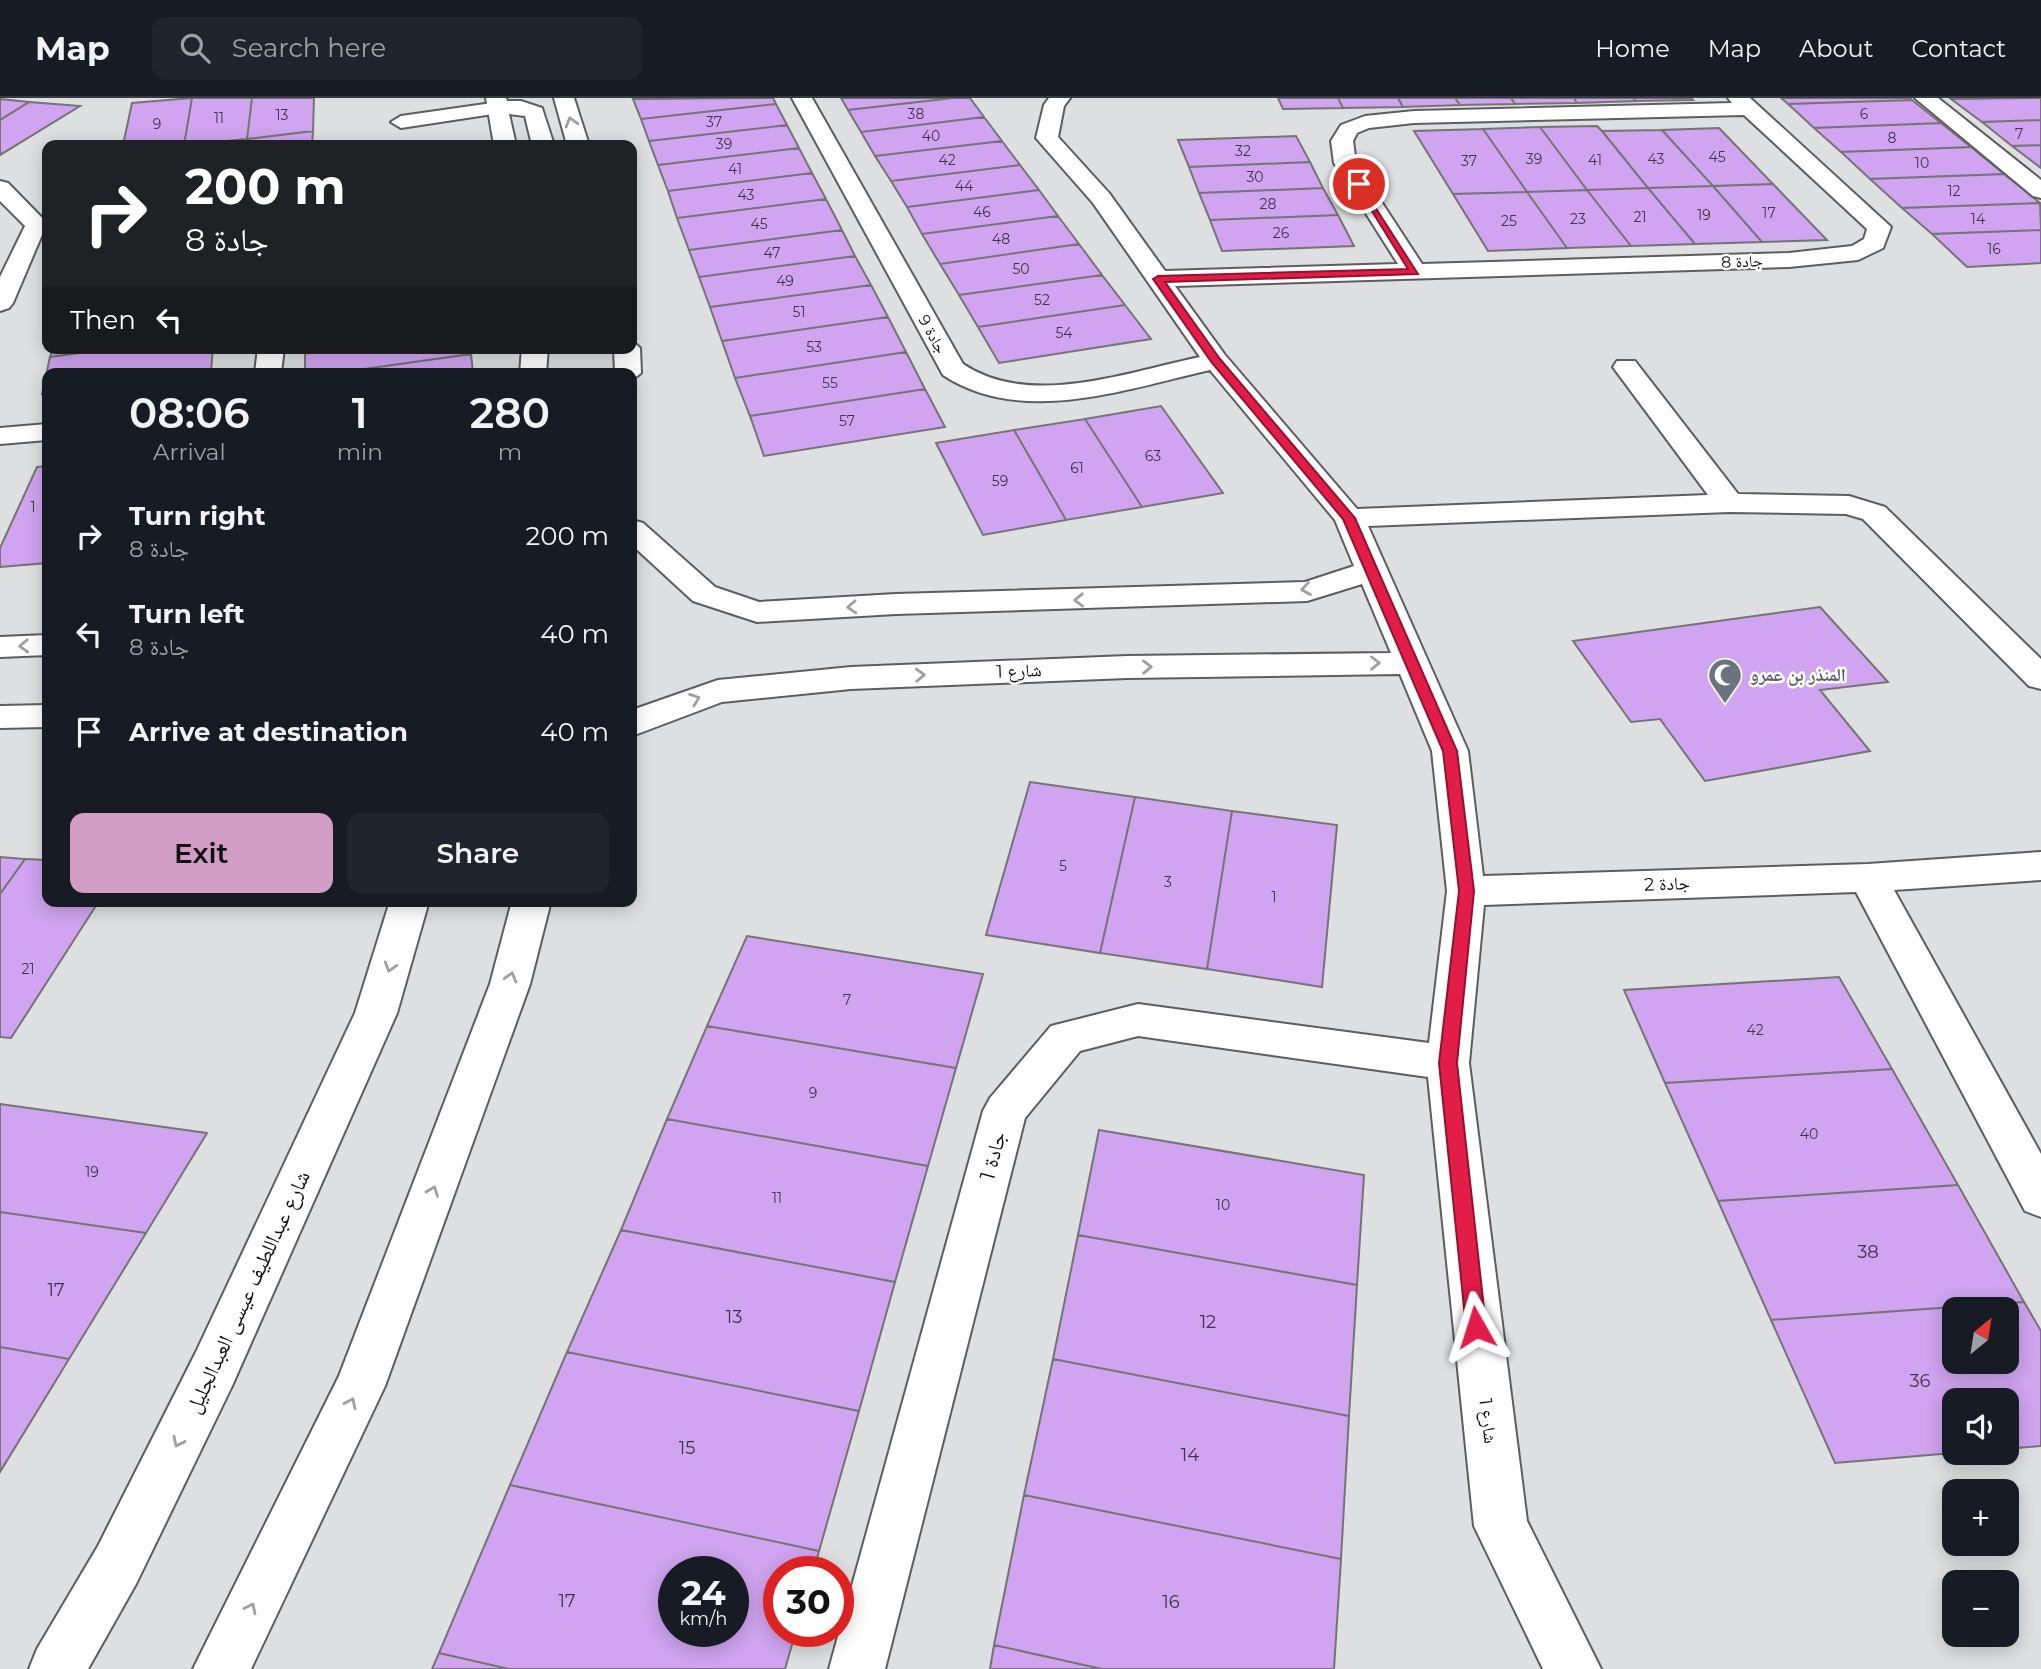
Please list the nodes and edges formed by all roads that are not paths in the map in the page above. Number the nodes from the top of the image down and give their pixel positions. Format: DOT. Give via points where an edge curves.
graph roads {
  1 [pos="564,98"];
  2 [pos="802,98"];
  3 [pos="1060,98"];
  4 [pos="1925,98"];
  5 [pos="497,103"];
  6 [pos="1743,104"];
  7 [pos="401,122"];
  8 [pos="504,140"];
  9 [pos="542,140"];
  10 [pos="577,140"];
  11 [pos="0,188"];
  12 [pos="2041,191"];
  13 [pos="42,224"];
  14 [pos="1415,272"];
  15 [pos="1158,279"];
  16 [pos="0,303"];
  17 [pos="1216,361"];
  18 [pos="1626,367"];
  19 [pos="42,432"];
  20 [pos="0,436"];
  21 [pos="1729,503"];
  22 [pos="1349,518"];
  23 [pos="637,534"];
  24 [pos="1371,571"];
  25 [pos="42,645"];
  26 [pos="0,647"];
  27 [pos="1414,663"];
  28 [pos="2041,678"];
  29 [pos="42,716"];
  30 [pos="0,717"];
  31 [pos="637,722"];
  32 [pos="2041,866"];
  33 [pos="1868,878"];
  34 [pos="1466,891"];
  35 [pos="408,907"];
  36 [pos="530,907"];
  37 [pos="1448,1063"];
  38 [pos="2041,1197"];
  39 [pos="59,1669"];
  40 [pos="222,1669"];
  41 [pos="858,1669"];
  42 [pos="1573,1669"];
  10 -- 1 [label="street, one-way"];
  2 -- 17 [label="street, جادة 9" via="952,369 976,384 1051,394"];
  3 -- 15 [label="street, شارع 1" via="1047,138 1101,198"];
  4 -- 12 [label="street"];
  5 -- 7 [label="street"];
  5 -- 8 [label="street"];
  5 -- 9 [label="street" via="535,112"];
  6 -- 14 [label="street, جادة 8" via="1414,117 1374,120 1348,129 1342,141 1345,163"];
  6 -- 14 [label="street, جادة 8" via="1879,227 1875,243 1858,253 1788,260"];
  11 -- 13 [label="street"];
  13 -- 16 [label="street"];
  14 -- 15 [label="street, جادة 8"];
  15 -- 17 [label="street, شارع 1"];
  17 -- 22 [label="street, شارع 1"];
  18 -- 21 [label="street"];
  19 -- 20 [label="street"];
  21 -- 22 [label="street"];
  21 -- 28 [label="street" via="1849,505 1874,513"];
  22 -- 24 [label="street, شارع 1"];
  24 -- 23 [label="street, one-way" via="1307,591 757,612 704,594"];
  24 -- 27 [label="street, شارع 1"];
  25 -- 26 [label="street, one-way"];
  31 -- 27 [label="street, شارع 1, one-way" via="718,691 851,678 1127,667"];
  27 -- 34 [label="street, شارع 1" via="1450,751"];
  29 -- 30 [label="street"];
  32 -- 33 [label="street, جادة 2"];
  33 -- 34 [label="street, جادة 2"];
  33 -- 38 [label="street"];
  34 -- 37 [label="street, شارع 1"];
  35 -- 39 [label="street, شارع عبداللطيف عيسى العبدالجليل, one-way" via="376,1013 214,1369 117,1565"];
  40 -- 36 [label="street, one-way" via="360,1386 510,984"];
  37 -- 41 [label="street, جادة 1" via="1138,1020 1066,1038 1005,1111"];
  37 -- 42 [label="street, شارع 1" via="1501,1526"];
}
